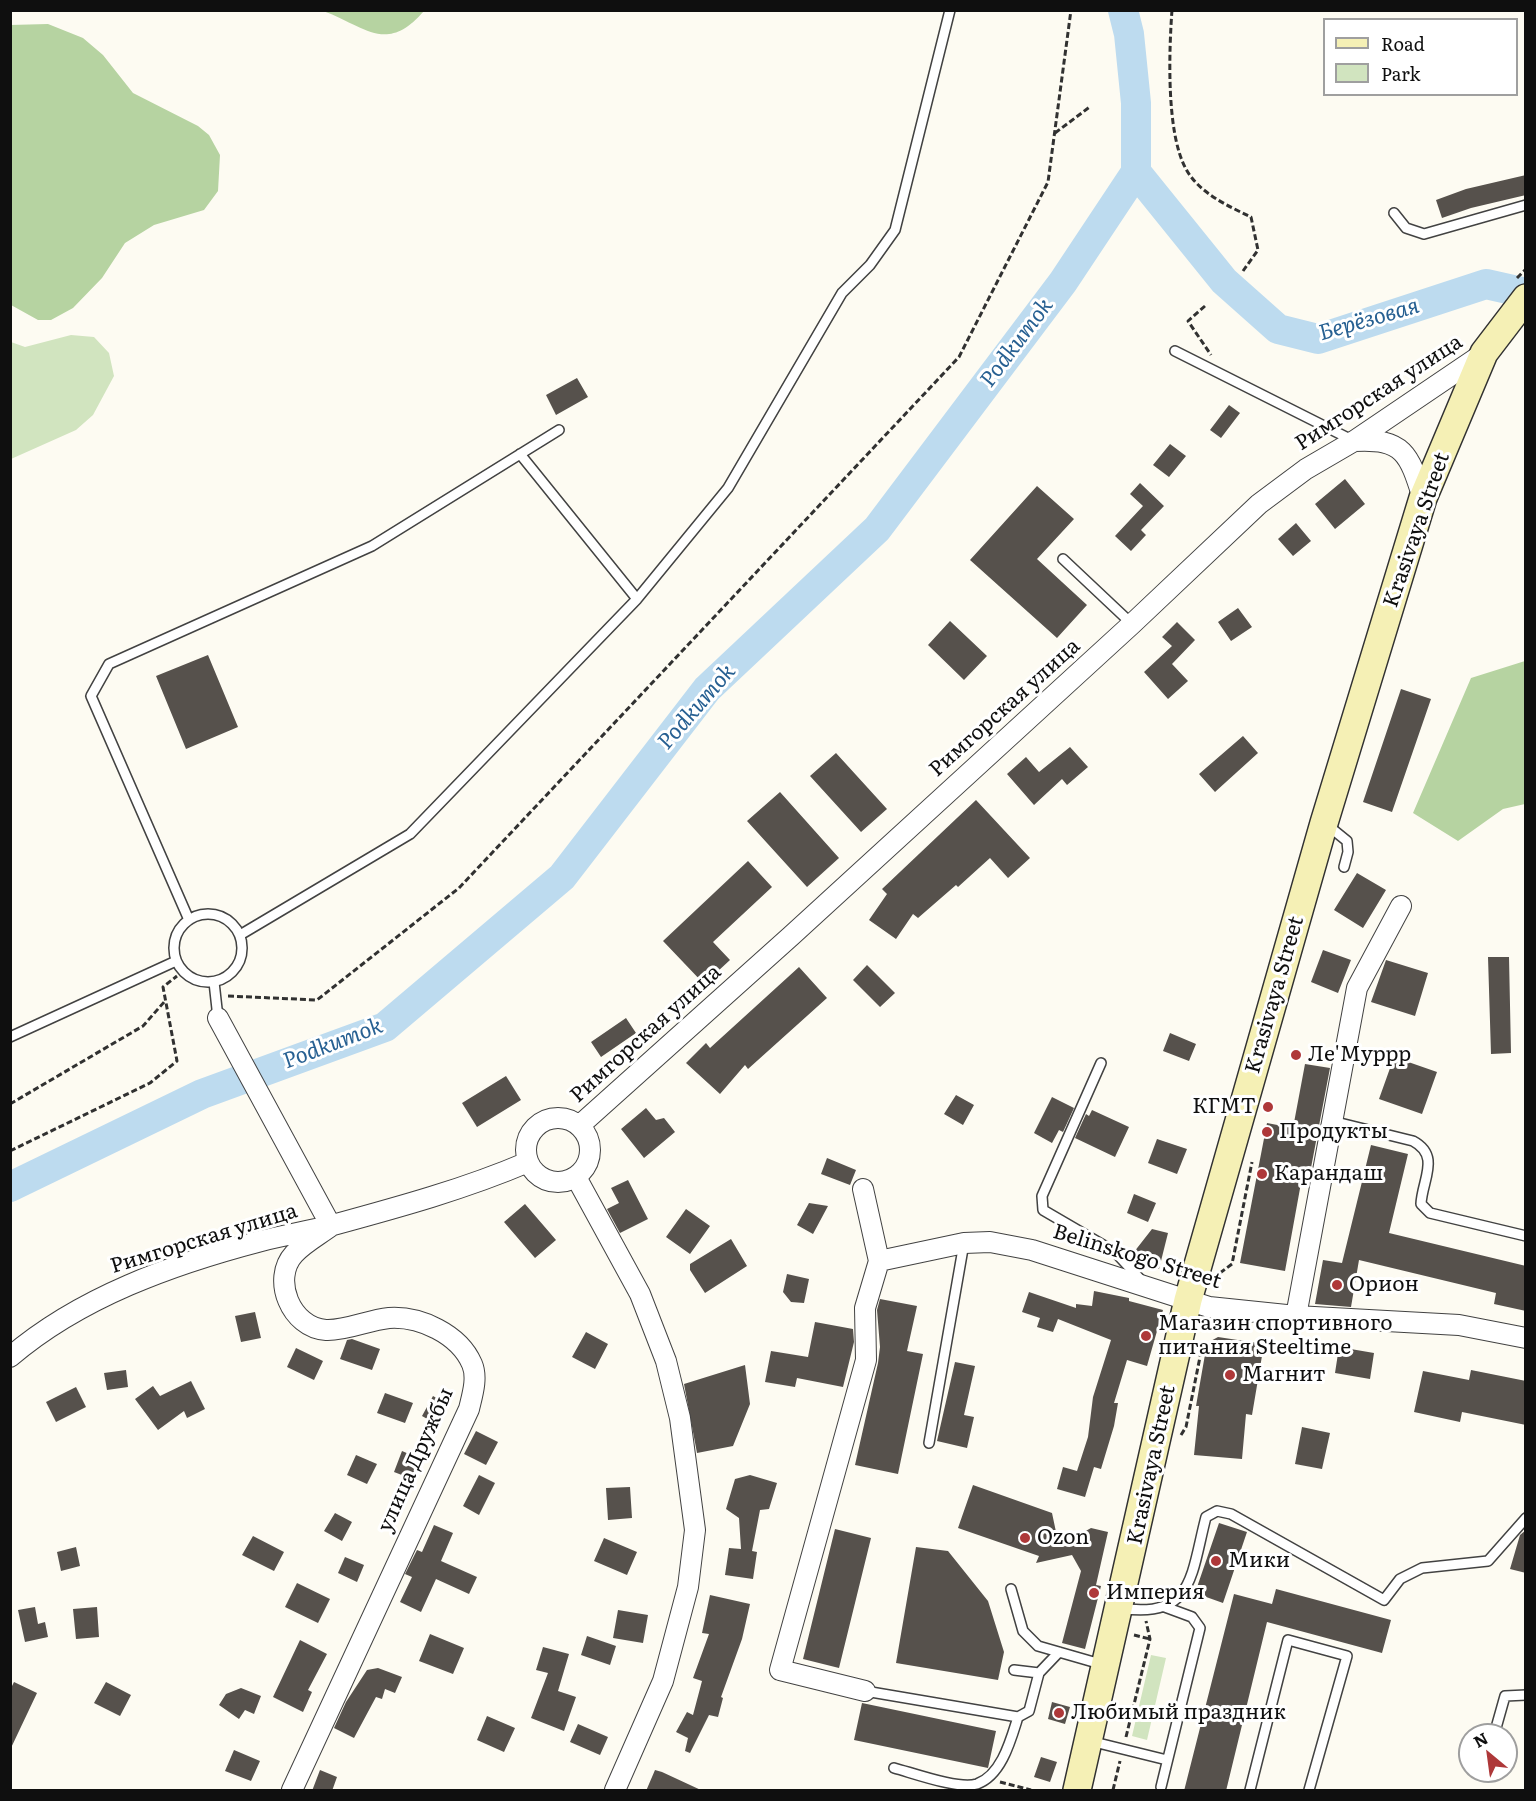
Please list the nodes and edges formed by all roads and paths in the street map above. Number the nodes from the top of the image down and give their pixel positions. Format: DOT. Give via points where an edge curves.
graph roads {
  1 [pos="950,10"];
  2 [pos="1071,10"];
  3 [pos="1172,10"];
  4 [pos="1091,106"];
  5 [pos="1055,133"];
  6 [pos="1526,205"];
  7 [pos="1394,213"];
  8 [pos="1243,271"];
  9 [pos="1526,298"];
  10 [pos="1205,306"];
  11 [pos="1175,351"];
  12 [pos="1484,353"];
  13 [pos="1226,376"];
  14 [pos="559,430"];
  15 [pos="1354,441"];
  16 [pos="520,454"];
  17 [pos="1423,498"];
  18 [pos="1063,559"];
  19 [pos="637,599"];
  20 [pos="1132,624"];
  21 [pos="1324,823"];
  22 [pos="1344,867"];
  23 [pos="1401,906"];
  24 [pos="189,920"];
  25 [pos="240,935"];
  26 [pos="176,961"];
  27 [pos="182,971"];
  28 [pos="214,982"];
  29 [pos="213,995"];
  30 [pos="165,1001"];
  31 [pos="218,1018"];
  32 [pos="10,1037"];
  33 [pos="1101,1064"];
  34 [pos="10,1104"];
  35 [pos="1332,1121"];
  36 [pos="579,1126"];
  37 [pos="10,1151"];
  38 [pos="1252,1153"];
  39 [pos="528,1162"];
  40 [pos="576,1177"];
  41 [pos="863,1190"];
  42 [pos="331,1226"];
  43 [pos="1526,1236"];
  44 [pos="964,1243"];
  45 [pos="879,1260"];
  46 [pos="1149,1289"];
  47 [pos="1198,1304"];
  48 [pos="1296,1316"];
  49 [pos="1526,1338"];
  50 [pos="1201,1350"];
  51 [pos="10,1357"];
  52 [pos="929,1443"];
  53 [pos="1175,1444"];
  54 [pos="1526,1518"];
  55 [pos="1011,1589"];
  56 [pos="1165,1606"];
  57 [pos="1132,1610"];
  58 [pos="1059,1652"];
  59 [pos="1106,1666"];
  60 [pos="1014,1670"];
  61 [pos="1039,1673"];
  62 [pos="865,1691"];
  63 [pos="1526,1695"];
  64 [pos="1018,1717"];
  65 [pos="1497,1723"];
  66 [pos="1088,1740"];
  67 [pos="1123,1749"];
  68 [pos="1167,1760"];
  69 [pos="894,1768"];
  70 [pos="984,1778"];
  71 [pos="1161,1787"];
  72 [pos="292,1791"];
  73 [pos="615,1791"];
  74 [pos="1031,1791"];
  75 [pos="1077,1791"];
  76 [pos="1113,1791"];
  77 [pos="1250,1791"];
  78 [pos="1309,1791"];
  1 -- 19 [label="lane" via="896,230 870,265 842,292 728,488"];
  2 -- 5 [label="path"];
  3 -- 8 [label="path" via="1168,62 1174,128 1185,169 1205,191 1251,217 1258,250"];
  4 -- 5 [label="path"];
  5 -- 29 [label="path" via="1048,182 959,357 459,888 317,1000"];
  6 -- 7 [label="lane" via="1424,234 1406,228"];
  9 -- 12 [label="main road, Krasivaya Street"];
  10 -- 13 [label="path" via="1188,321"];
  11 -- 13 [label="lane"];
  12 -- 15 [label="street, Римгорская улица"];
  12 -- 17 [label="main road, Krasivaya Street"];
  13 -- 15 [label="lane"];
  14 -- 16 [label="lane"];
  15 -- 17 [label="street" via="1382,440 1399,448 1414,468"];
  15 -- 20 [label="street, Римгорская улица" via="1258,504"];
  16 -- 19 [label="lane"];
  16 -- 24 [label="lane" via="372,546 109,664 91,696"];
  17 -- 21 [label="main road, Krasivaya Street"];
  18 -- 20 [label="lane"];
  19 -- 25 [label="lane" via="410,834"];
  20 -- 36 [label="street, Римгорская улица"];
  21 -- 22 [label="lane" via="1347,841"];
  21 -- 47 [label="main road, Krasivaya Street" via="1283,939"];
  23 -- 35 [label="street" via="1357,988"];
  24 -- 25 [label="lane" via="198,915 218,915 227,919"];
  24 -- 26 [label="lane" via="175,938"];
  25 -- 28 [label="lane" via="242,955 238,965 224,979"];
  26 -- 27 [label="lane"];
  26 -- 32 [label="lane"];
  27 -- 28 [label="lane" via="191,978"];
  27 -- 30 [label="path" via="163,987"];
  28 -- 29 [label="lane"];
  29 -- 31 [label="lane"];
  30 -- 34 [label="path" via="143,1026"];
  30 -- 37 [label="path" via="177,1061 150,1083"];
  31 -- 42 [label="street"];
  33 -- 46 [label="lane" via="1042,1196 1043,1210 1115,1252"];
  35 -- 43 [label="lane" via="1421,1145 1429,1166 1421,1200 1424,1210"];
  35 -- 48 [label="street"];
  36 -- 39 [label="street" via="560,1118 539,1124 527,1141"];
  36 -- 40 [label="street" via="590,1142 590,1152"];
  38 -- 47 [label="path" via="1232,1264 1220,1272"];
  39 -- 40 [label="street" via="540,1177 549,1181"];
  39 -- 42 [label="street, Римгорская улица" via="468,1187"];
  40 -- 73 [label="street" via="640,1294 666,1360 680,1418 695,1530 688,1587 663,1681"];
  41 -- 45 [label="street"];
  42 -- 51 [label="street, Римгорская улица" via="261,1241 104,1295 33,1337"];
  42 -- 72 [label="street, улица Дружбы" via="293,1254 283,1279 288,1302 303,1323 325,1330 390,1318 416,1320 439,1330 458,1345 473,1365 474,1386 469,1409"];
  44 -- 45 [label="street, Belinskogo Street"];
  44 -- 46 [label="street, Belinskogo Street" via="990,1242 1032,1250"];
  44 -- 52 [label="lane"];
  45 -- 62 [label="street" via="865,1308 866,1360 780,1670"];
  46 -- 47 [label="street, Belinskogo Street"];
  47 -- 48 [label="street, Belinskogo Street"];
  47 -- 57 [label="main road, Krasivaya Street"];
  48 -- 49 [label="street, Belinskogo Street" via="1459,1325"];
  50 -- 53 [label="path" via="1186,1427"];
  54 -- 56 [label="lane" via="1488,1561 1422,1568 1400,1579 1384,1600 1231,1514 1217,1511 1206,1518 1185,1590"];
  55 -- 58 [label="lane" via="1023,1631 1038,1646"];
  56 -- 57 [label="lane"];
  56 -- 68 [label="lane" via="1192,1617 1200,1628"];
  57 -- 59 [label="main road, Krasivaya Street"];
  57 -- 67 [label="path" via="1150,1639"];
  58 -- 59 [label="lane"];
  58 -- 61 [label="lane"];
  59 -- 66 [label="main road, Krasivaya Street"];
  60 -- 61 [label="lane"];
  61 -- 64 [label="lane" via="1029,1711"];
  62 -- 64 [label="lane"];
  63 -- 65 [label="lane" via="1505,1696"];
  64 -- 70 [label="lane" via="1009,1747 996,1768"];
  66 -- 67 [label="lane"];
  66 -- 75 [label="main road, Krasivaya Street"];
  67 -- 68 [label="lane"];
  67 -- 76 [label="path"];
  68 -- 71 [label="lane"];
  69 -- 70 [label="lane" via="960,1785 978,1784"];
  70 -- 74 [label="path"];
  77 -- 78 [label="lane" via="1288,1640 1347,1656"];
}
